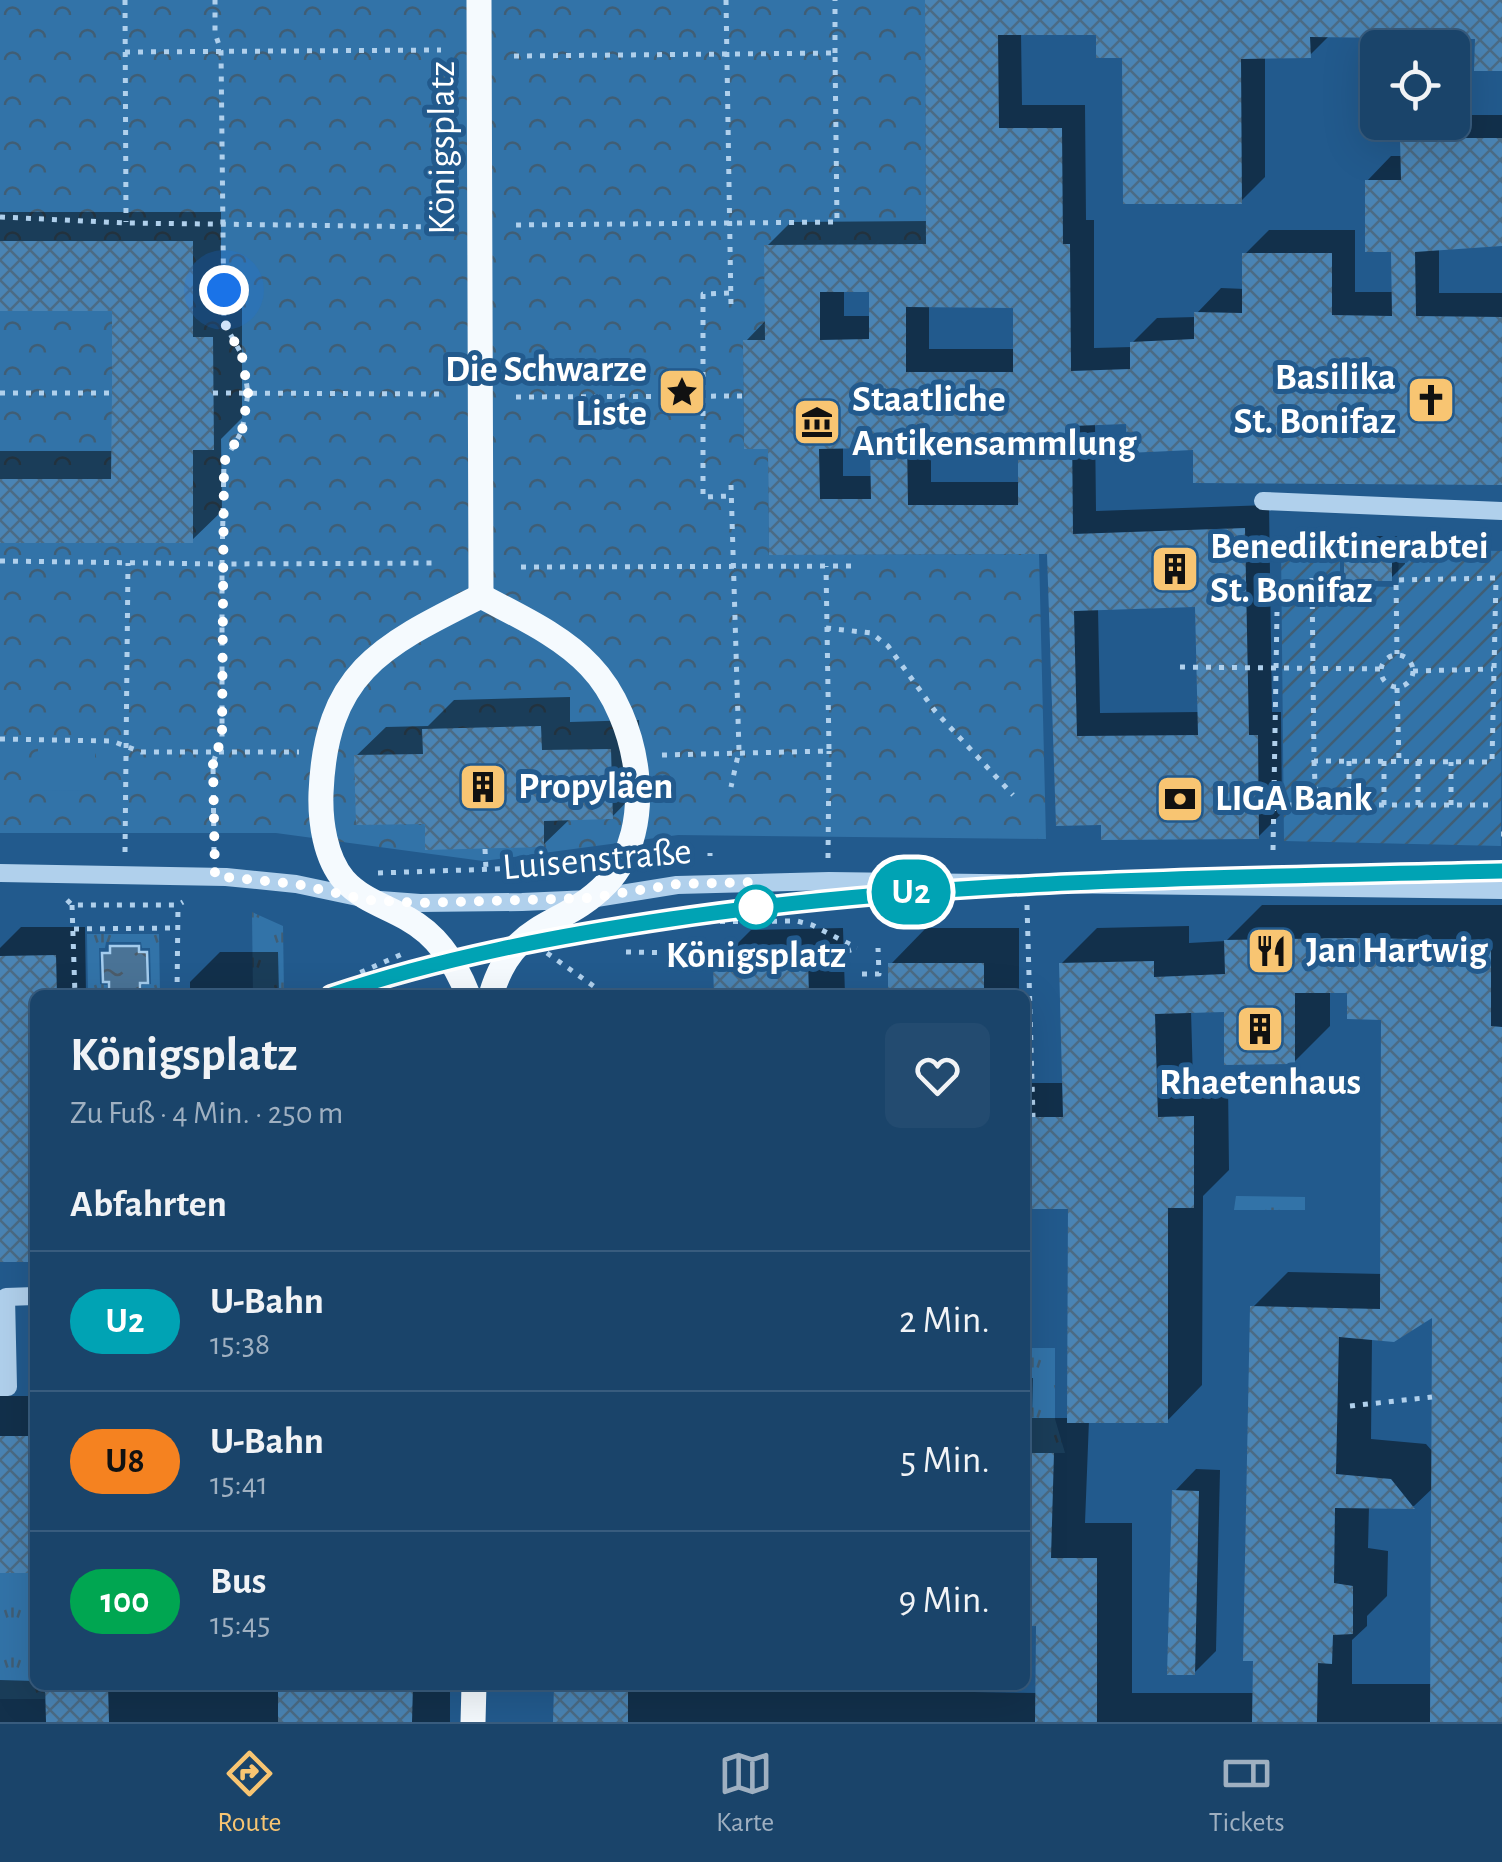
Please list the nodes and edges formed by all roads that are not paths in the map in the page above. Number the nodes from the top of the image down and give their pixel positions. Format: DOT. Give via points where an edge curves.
graph roads {
  1 [pos="479,0"];
  2 [pos="1263,501"];
  3 [pos="1502,511"];
  4 [pos="481,596"];
  5 [pos="0,872"];
  6 [pos="1502,890"];
  7 [pos="590,898"];
  8 [pos="367,900"];
  9 [pos="465,990"];
  10 [pos="492,990"];
  11 [pos="30,1296"];
  12 [pos="4,1387"];
  13 [pos="474,1690"];
  14 [pos="473,1722"];
  1 -- 4 [label="main road, Königsplatz"];
  2 -- 3 [label="street"];
  4 -- 7 [label="main road" via="571,649 616,704 627,734 638,793 630,847 624,863"];
  4 -- 8 [label="main road" via="379,654 341,697 332,718 322,756 328,852 344,880"];
  5 -- 8 [label="street, Luisenstraße" via="215,876"];
  6 -- 7 [label="street, Luisenstraße" via="829,881 678,884"];
  7 -- 8 [label="street, Luisenstraße"];
  7 -- 10 [label="main road" via="518,941"];
  8 -- 9 [label="main road" via="431,934"];
  11 -- 12 [label="street" via="6,1297"];
  13 -- 14 [label="main road"];
}
